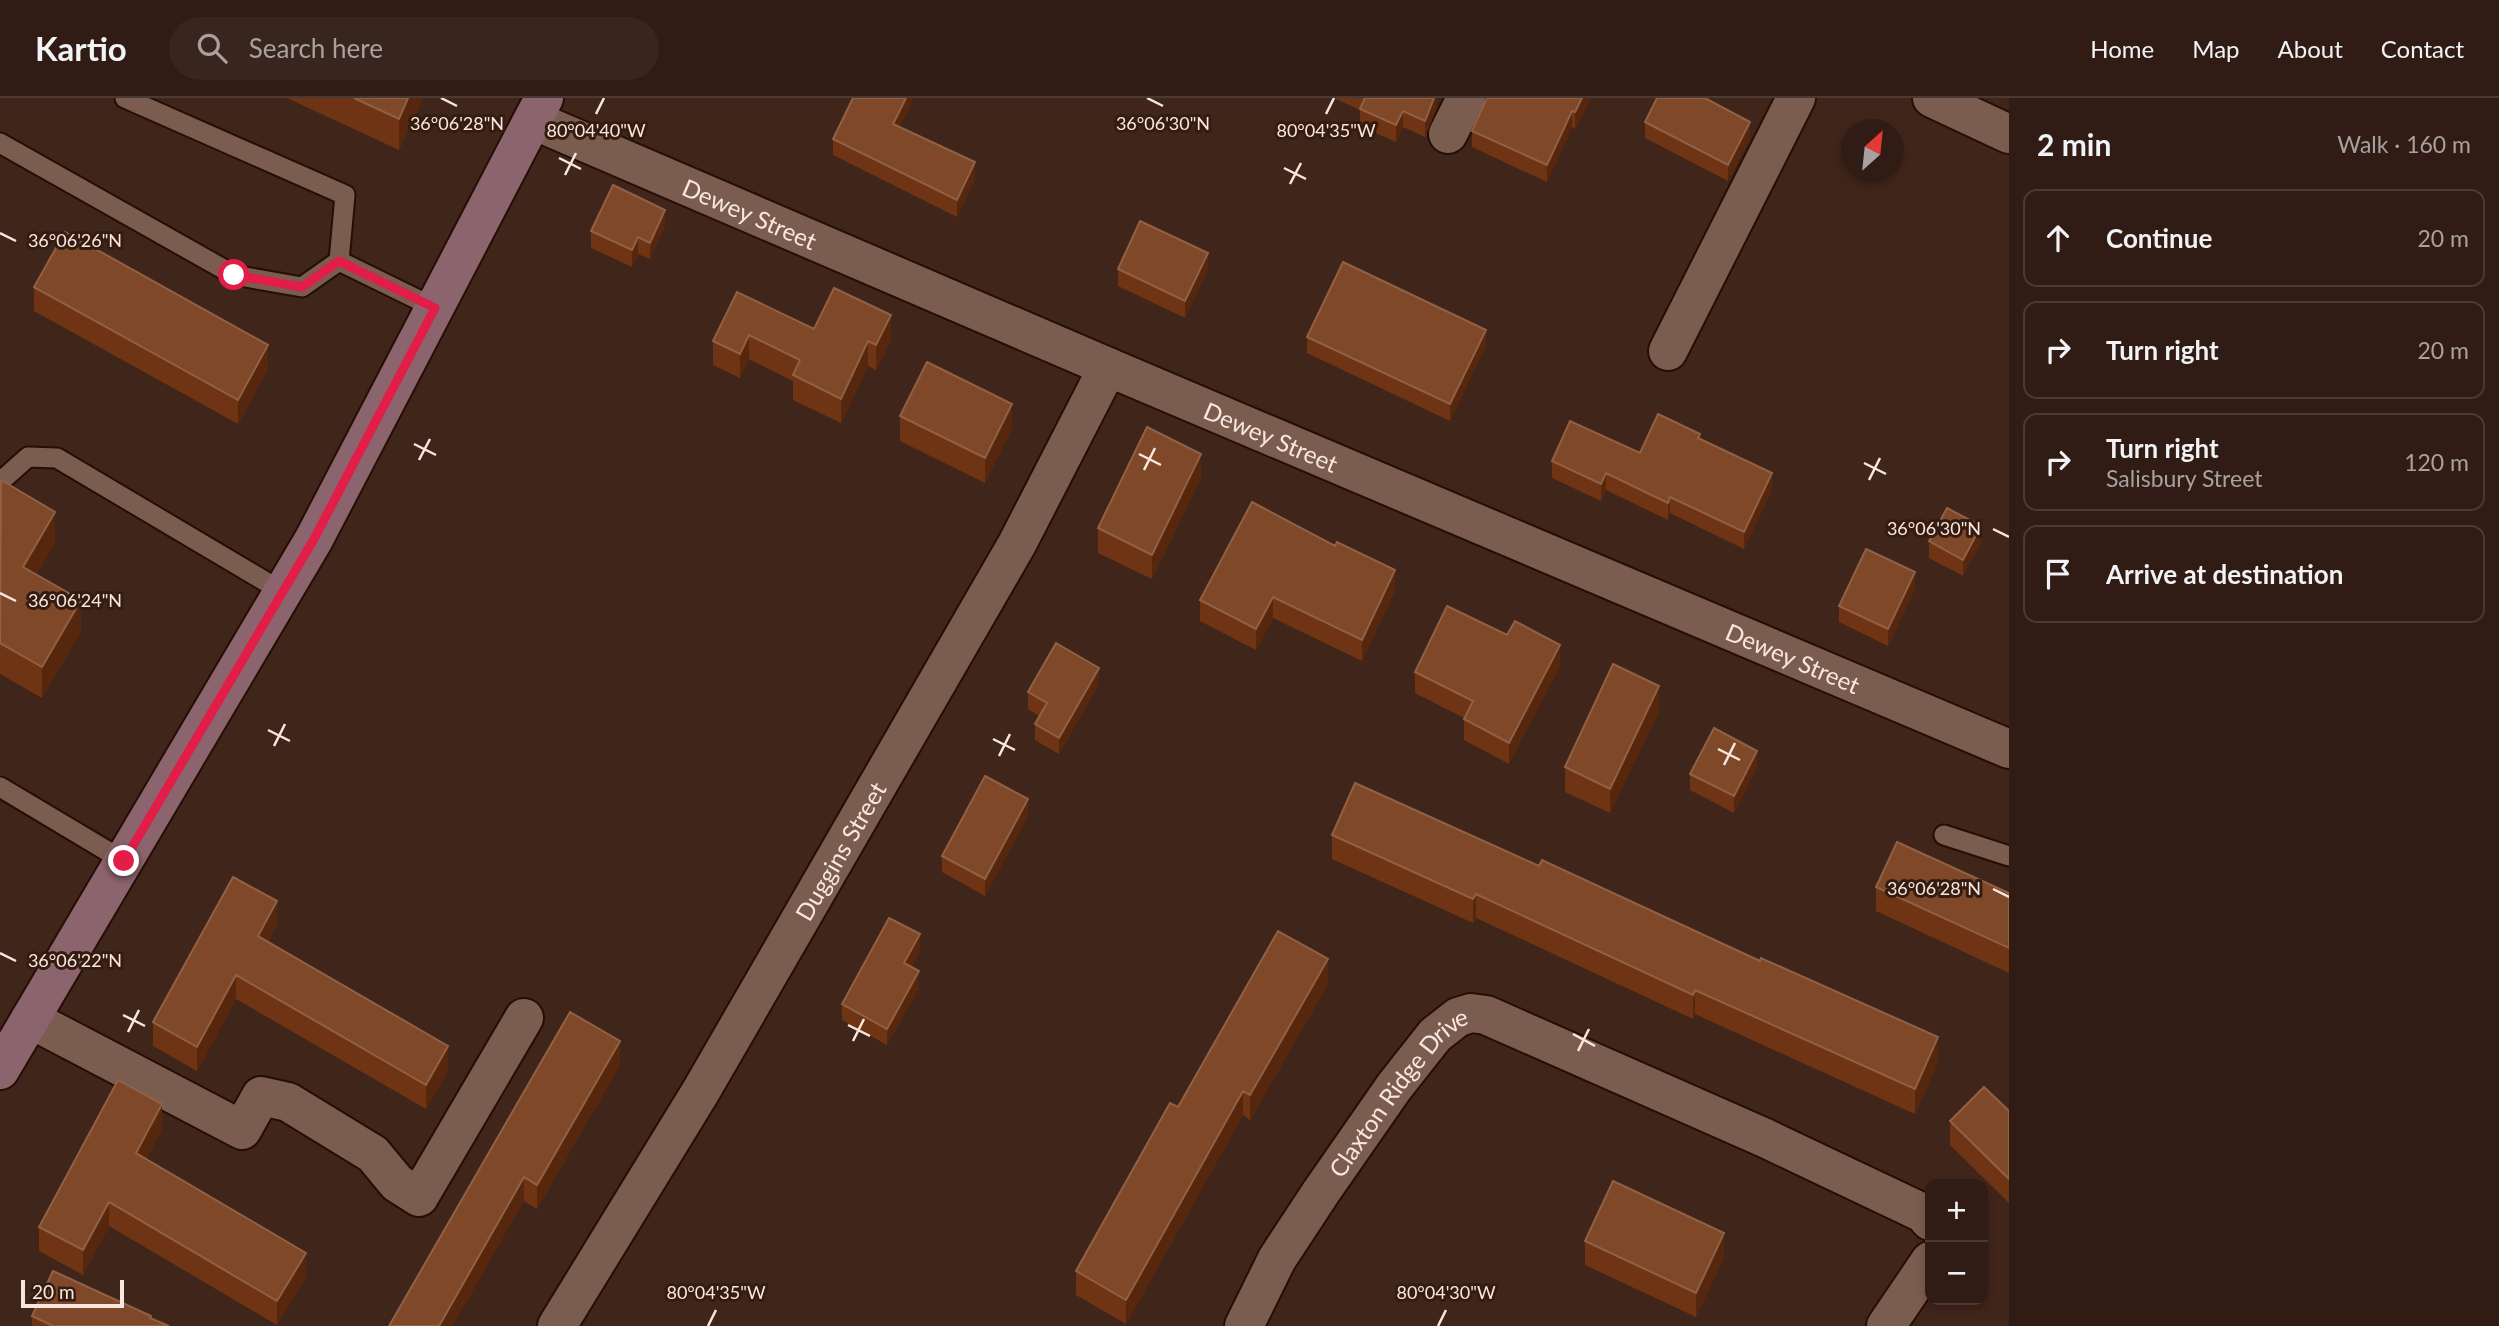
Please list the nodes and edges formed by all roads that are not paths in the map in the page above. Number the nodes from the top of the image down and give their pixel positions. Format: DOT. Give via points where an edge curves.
graph roads {
  1 [pos="125,98"];
  2 [pos="1466,98"];
  3 [pos="1796,98"];
  4 [pos="1932,98"];
  5 [pos="539,109"];
  6 [pos="1448,134"];
  7 [pos="2009,134"];
  8 [pos="0,143"];
  9 [pos="339,261"];
  10 [pos="435,308"];
  11 [pos="1668,351"];
  12 [pos="1108,367"];
  13 [pos="0,482"];
  14 [pos="283,592"];
  15 [pos="2009,749"];
  16 [pos="0,787"];
  17 [pos="1944,835"];
  18 [pos="2009,856"];
  19 [pos="124,861"];
  20 [pos="30,1018"];
  21 [pos="524,1018"];
  22 [pos="0,1070"];
  23 [pos="1925,1215"];
  24 [pos="1925,1268"];
  25 [pos="557,1326"];
  26 [pos="1244,1326"];
  27 [pos="1886,1326"];
  1 -- 9 [label="lane" via="345,195"];
  2 -- 6 [label="street"];
  3 -- 11 [label="street"];
  4 -- 7 [label="street"];
  5 -- 10 [label="main road"];
  5 -- 12 [label="street, Dewey Street"];
  8 -- 9 [label="lane" via="234,275 302,287"];
  9 -- 10 [label="lane"];
  10 -- 14 [label="main road"];
  12 -- 15 [label="street, Dewey Street"];
  12 -- 25 [label="street, Duggins Street" via="1017,544 701,1090"];
  13 -- 14 [label="lane" via="28,457 57,458"];
  14 -- 19 [label="main road"];
  16 -- 19 [label="lane"];
  17 -- 18 [label="lane"];
  19 -- 20 [label="main road"];
  20 -- 21 [label="street" via="242,1130 261,1096 288,1102 373,1154 397,1183 419,1197"];
  20 -- 22 [label="main road"];
  23 -- 26 [label="street, Claxton Ridge Drive" via="1765,1138 1486,1015 1471,1013 1435,1035 1394,1087 1277,1259"];
  24 -- 27 [label="street"];
}
